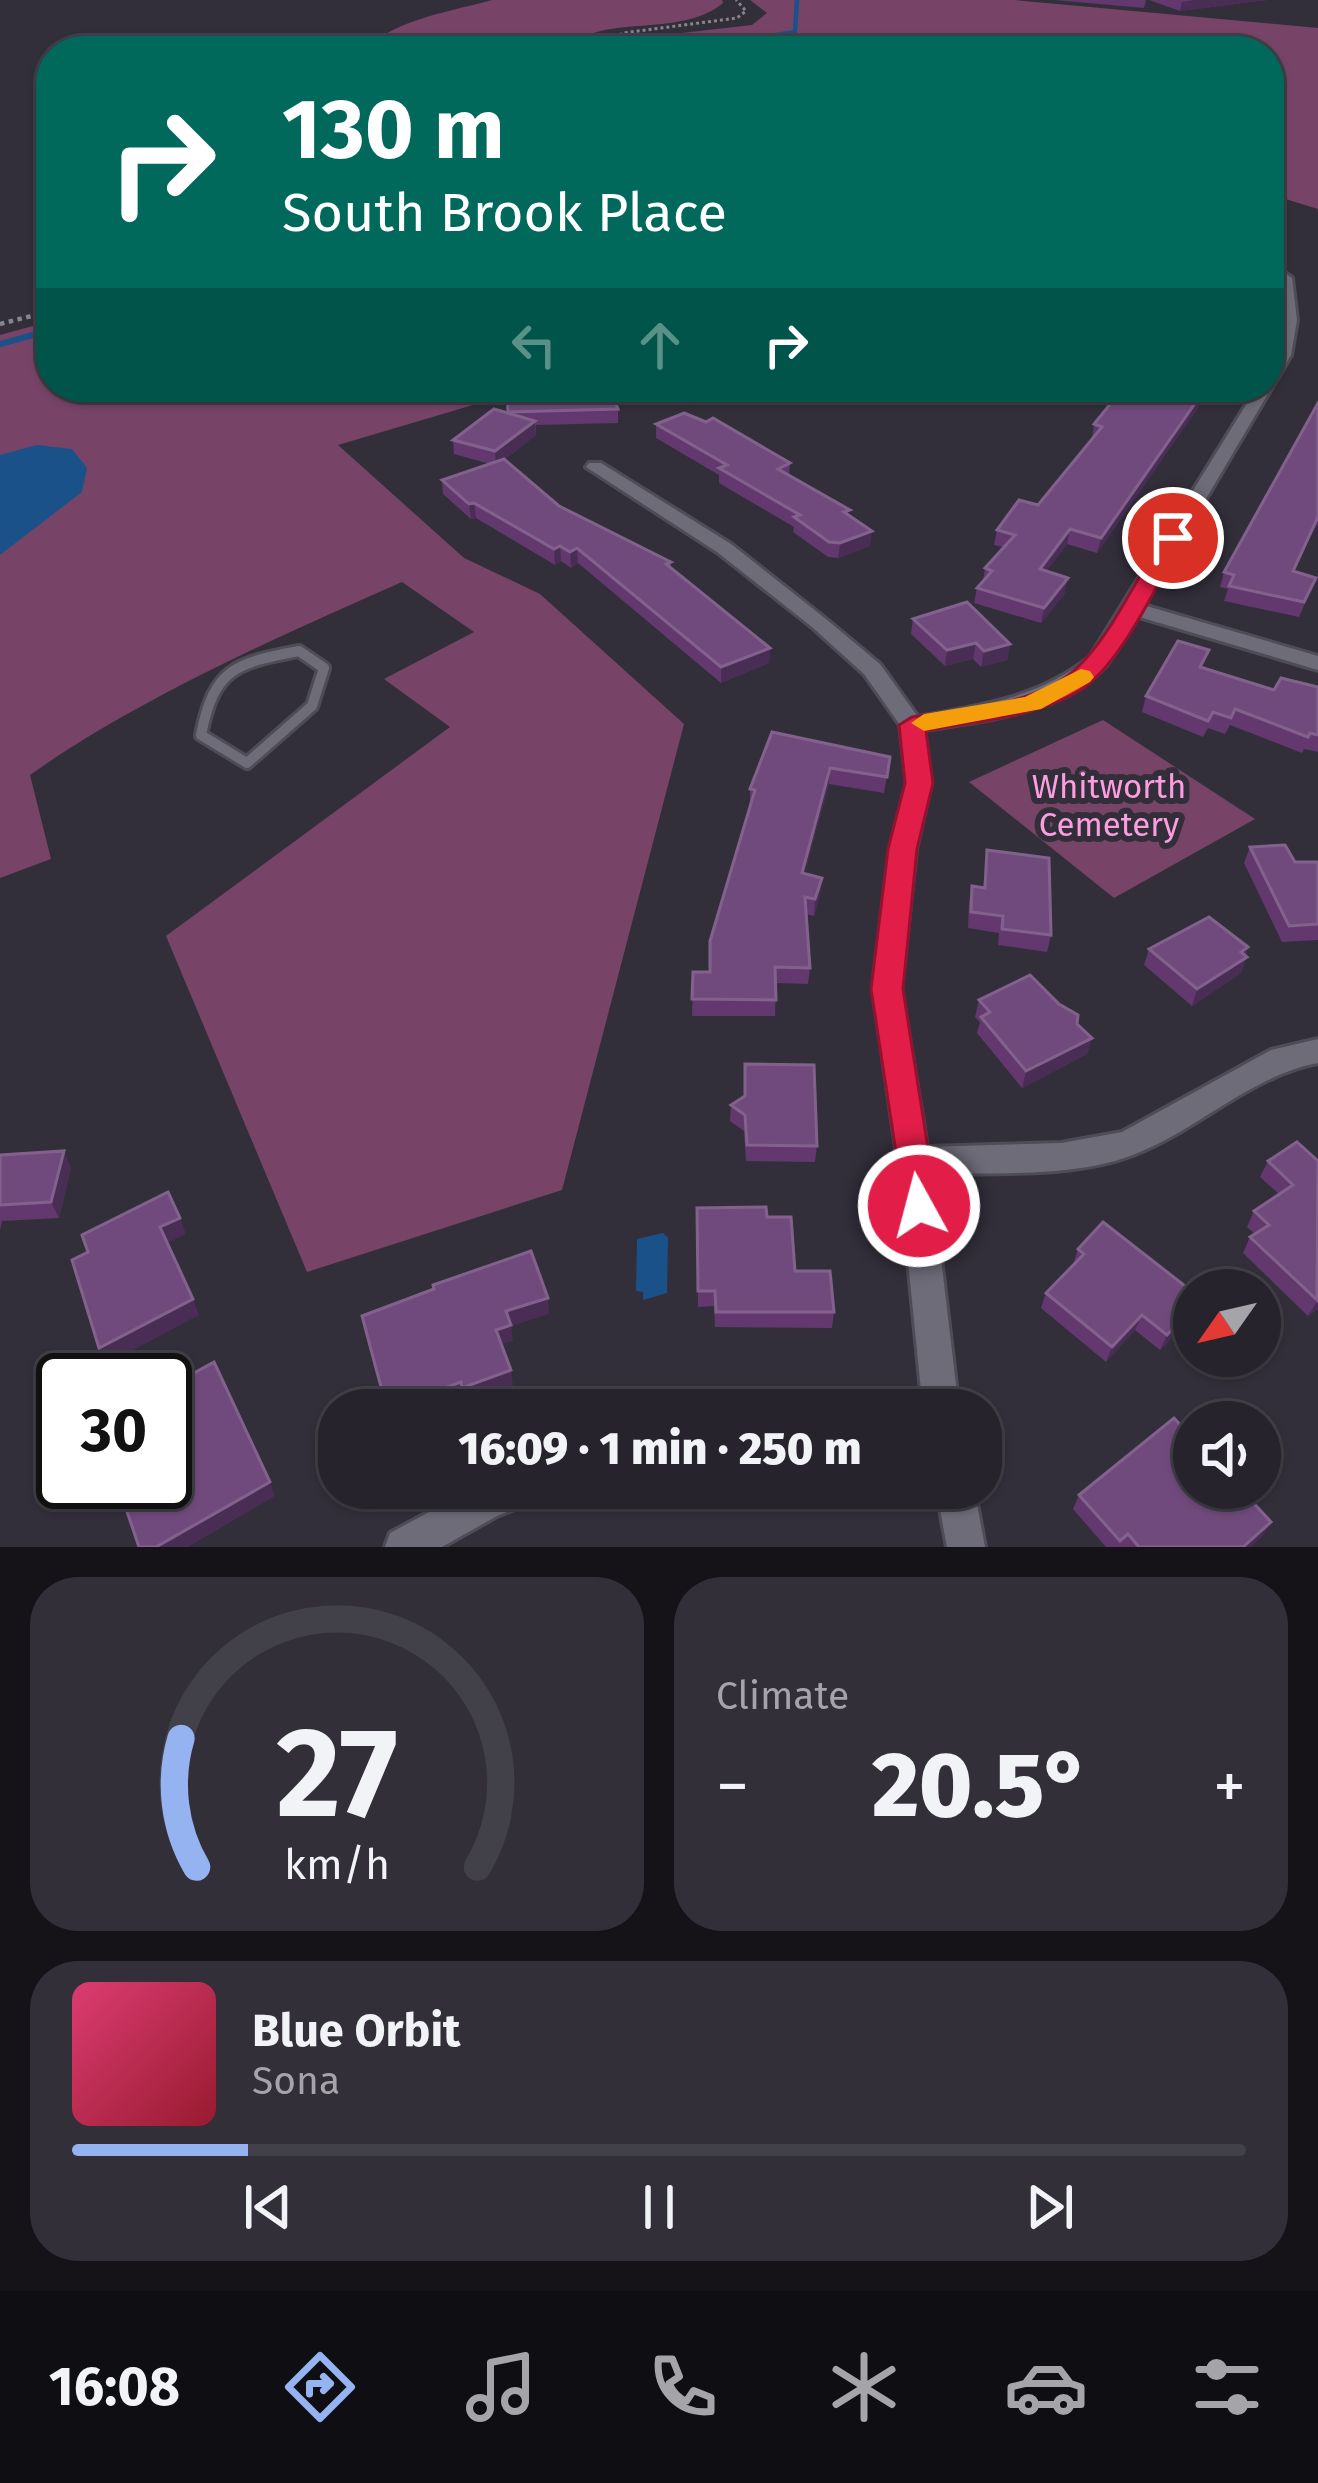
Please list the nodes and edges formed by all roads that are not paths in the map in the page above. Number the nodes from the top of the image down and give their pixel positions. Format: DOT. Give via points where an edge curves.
graph roads {
  1 [pos="1284,277"];
  2 [pos="1284,358"];
  3 [pos="1256,402"];
  4 [pos="595,467"];
  5 [pos="1131,608"];
  6 [pos="1318,663"];
  7 [pos="312,706"];
  8 [pos="912,725"];
  9 [pos="1318,1051"];
  10 [pos="914,1161"];
  11 [pos="939,1389"];
  12 [pos="473,1509"];
  13 [pos="959,1509"];
  14 [pos="404,1547"];
  15 [pos="966,1547"];
  1 -- 2 [label="street"];
  3 -- 5 [label="street"];
  4 -- 8 [label="street" via="724,548 819,623 872,669"];
  5 -- 6 [label="street"];
  5 -- 8 [label="street" via="1073,684 1032,704"];
  7 -- 7 [label="lane" via="247,764 201,735 209,693 248,661 299,651 324,668"];
  8 -- 10 [label="street" via="919,783 887,989"];
  9 -- 10 [label="street" via="1281,1058 1128,1144 1061,1156"];
  10 -- 11 [label="street"];
  12 -- 14 [label="street"];
  13 -- 15 [label="street"];
}
